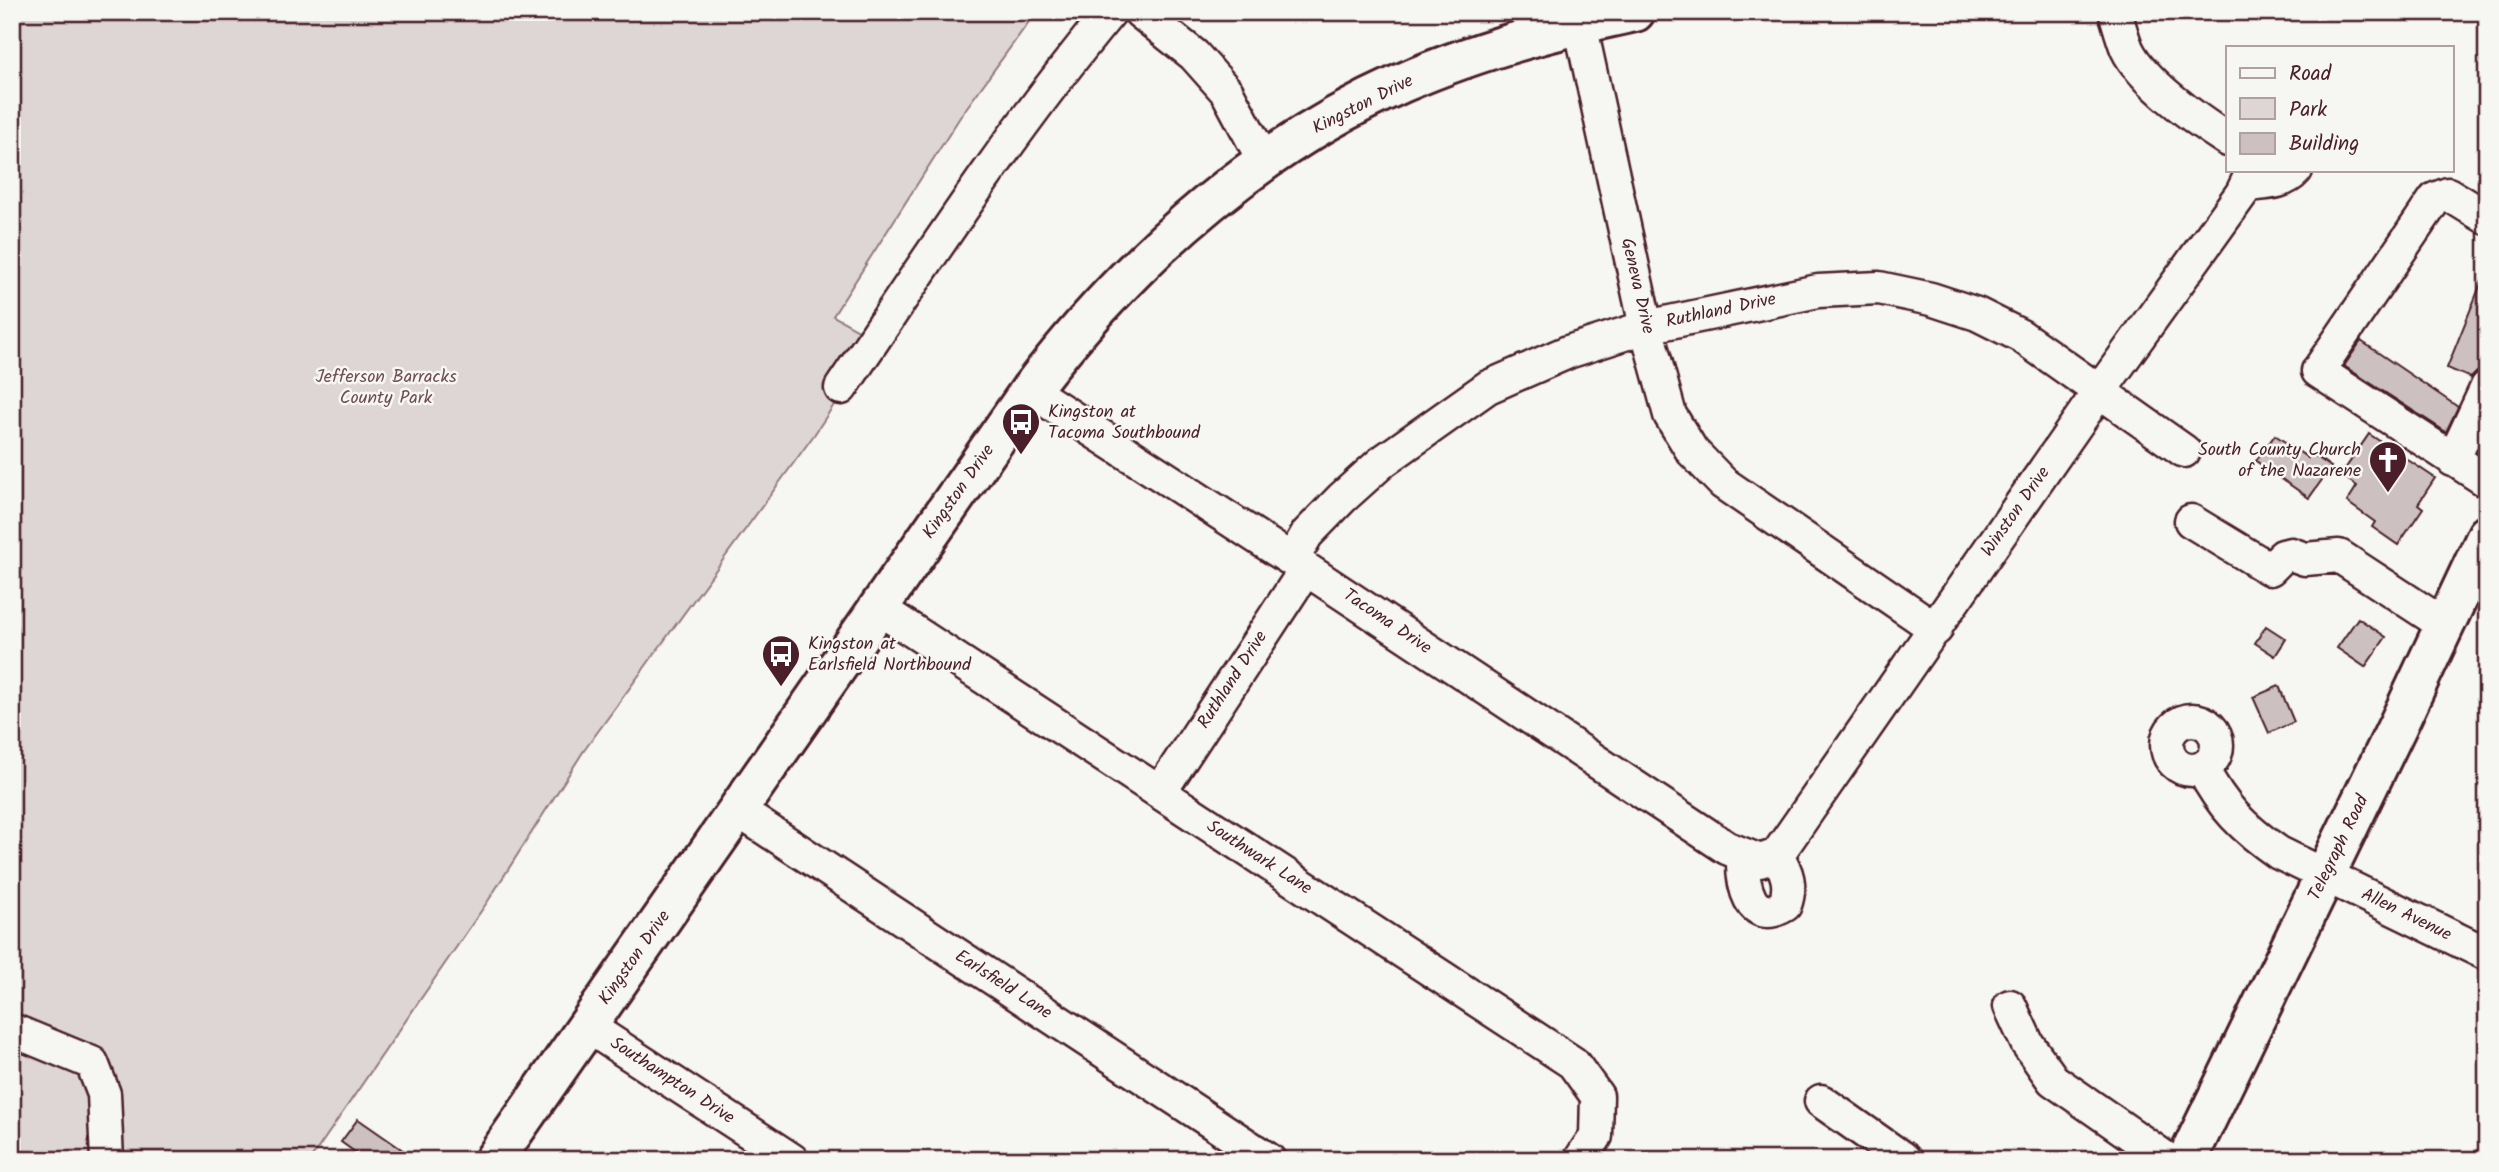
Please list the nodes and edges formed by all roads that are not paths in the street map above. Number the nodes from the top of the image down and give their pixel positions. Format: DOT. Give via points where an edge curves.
graph roads {
  1 [pos="1110,12"];
  2 [pos="1140,12"];
  3 [pos="1635,12"];
  4 [pos="2115,12"];
  5 [pos="1580,24"];
  6 [pos="2226,138"];
  7 [pos="1264,162"];
  8 [pos="2294,172"];
  9 [pos="2251,177"];
  10 [pos="2487,218"];
  11 [pos="1646,327"];
  12 [pos="2487,387"];
  13 [pos="841,388"];
  14 [pos="1030,390"];
  15 [pos="2099,392"];
  16 [pos="2184,451"];
  17 [pos="2453,460"];
  18 [pos="2487,481"];
  19 [pos="2191,521"];
  20 [pos="2487,535"];
  21 [pos="1299,564"];
  22 [pos="2476,589"];
  23 [pos="877,608"];
  24 [pos="2446,625"];
  25 [pos="1936,629"];
  26 [pos="2202,768"];
  27 [pos="1160,792"];
  28 [pos="737,810"];
  29 [pos="1777,855"];
  30 [pos="1743,856"];
  31 [pos="2326,876"];
  32 [pos="2484,946"];
  33 [pos="2010,1006"];
  34 [pos="587,1026"];
  35 [pos="12,1030"];
  36 [pos="1821,1101"];
  37 [pos="1588,1148"];
  38 [pos="107,1160"];
  39 [pos="494,1160"];
  40 [pos="792,1160"];
  41 [pos="1269,1160"];
  42 [pos="1905,1160"];
  43 [pos="2168,1160"];
  44 [pos="2187,1160"];
  1 -- 13 [label="street" via="957,216"];
  2 -- 7 [label="street" via="1195,55 1227,92"];
  3 -- 5 [label="main road, Kingston Drive"];
  4 -- 6 [label="street" via="2128,50 2157,86"];
  5 -- 7 [label="main road, Kingston Drive" via="1497,47 1402,83"];
  5 -- 11 [label="street, Geneva Drive"];
  7 -- 14 [label="main road, Kingston Drive" via="1147,256 1081,326"];
  8 -- 9 [label="street" via="2276,183"];
  9 -- 15 [label="street, Winston Drive"];
  10 -- 17 [label="street" via="2448,194 2435,199 2318,371"];
  11 -- 15 [label="street, Ruthland Drive" via="1818,291 1878,288 1977,314 2021,336"];
  11 -- 21 [label="street, Ruthland Drive" via="1568,352 1488,387 1382,462 1342,498 1307,534"];
  11 -- 25 [label="street, Geneva Drive" via="1670,415 1692,451 1723,483"];
  12 -- 17 [label="street"];
  14 -- 21 [label="street, Tacoma Drive"];
  14 -- 23 [label="main road, Kingston Drive"];
  15 -- 16 [label="street, Ruthland Drive"];
  15 -- 25 [label="street, Winston Drive"];
  17 -- 18 [label="street"];
  19 -- 24 [label="street" via="2270,569 2291,554 2305,559 2339,556"];
  20 -- 22 [label="main road, Telegraph Road"];
  21 -- 27 [label="street, Ruthland Drive"];
  21 -- 30 [label="street, Tacoma Drive"];
  22 -- 24 [label="main road, Telegraph Road"];
  23 -- 27 [label="street, Southwark Lane"];
  23 -- 28 [label="main road, Kingston Drive"];
  24 -- 31 [label="main road, Telegraph Road"];
  25 -- 29 [label="street, Winston Drive"];
  26 -- 31 [label="street, Allen Avenue" via="2229,812 2254,836"];
  27 -- 37 [label="street, Southwark Lane" via="1573,1063 1597,1096"];
  28 -- 34 [label="main road, Kingston Drive"];
  28 -- 41 [label="street, Earlsfield Lane"];
  29 -- 30 [label="street" via="1760,861"];
  29 -- 30 [label="street" via="1787,872 1790,892 1785,905 1766,912 1756,908 1747,895"];
  31 -- 32 [label="street, Allen Avenue"];
  31 -- 44 [label="main road, Telegraph Road"];
  33 -- 43 [label="street" via="2027,1043 2053,1080"];
  34 -- 39 [label="main road, Kingston Drive"];
  34 -- 40 [label="street, Southampton Drive"];
  35 -- 38 [label="street" via="92,1063 104,1094"];
  36 -- 42 [label="street"];
}
